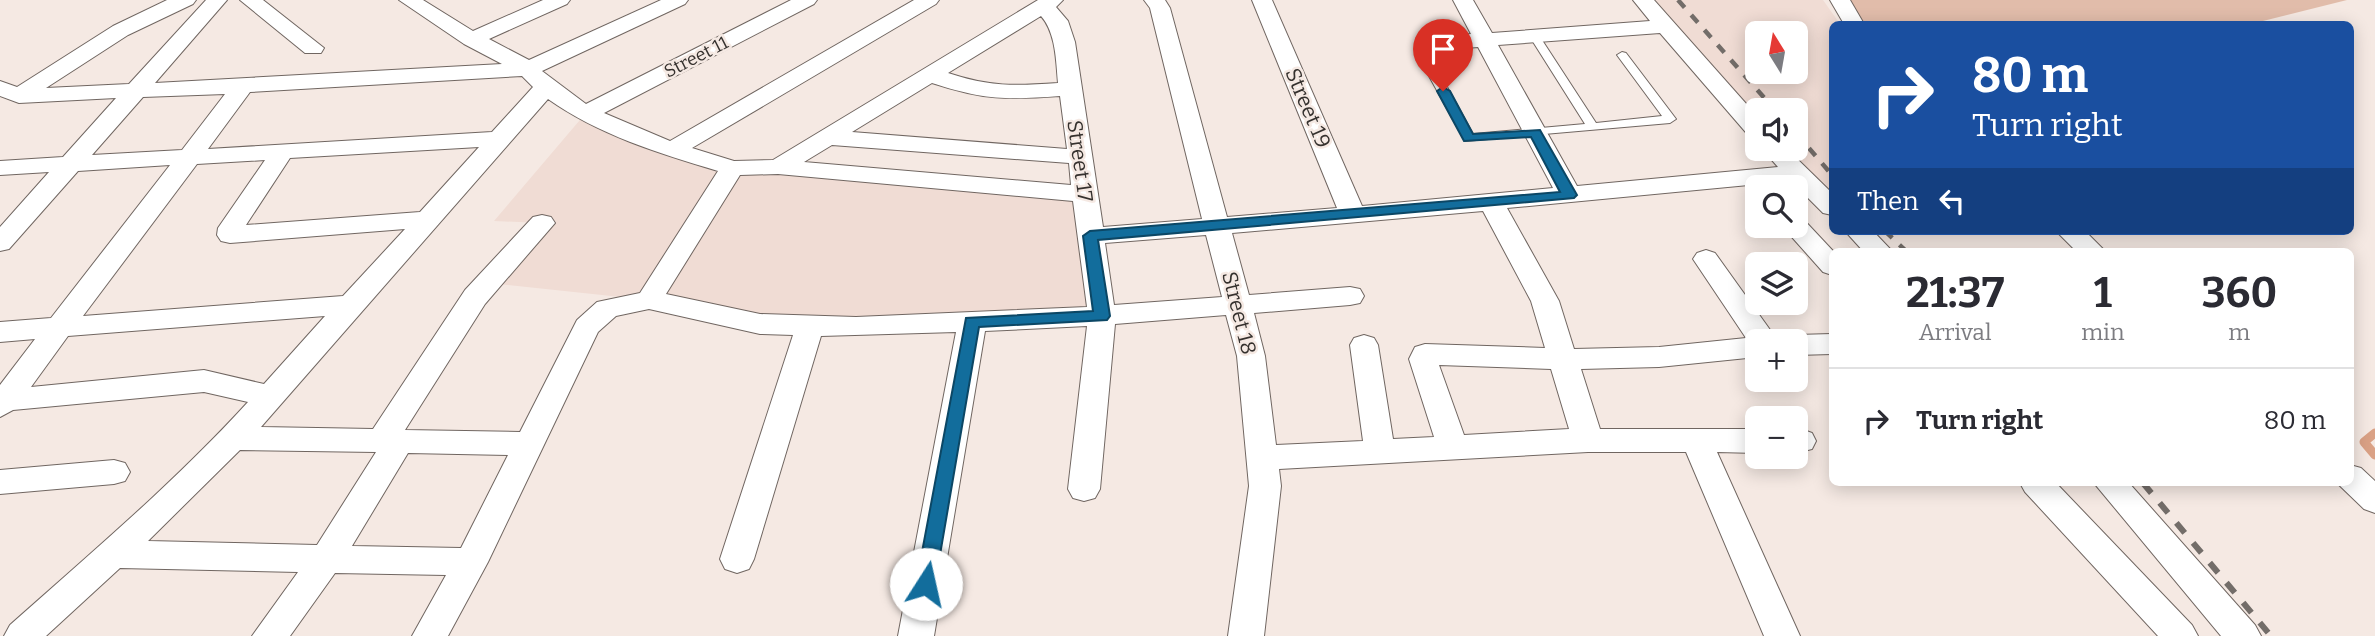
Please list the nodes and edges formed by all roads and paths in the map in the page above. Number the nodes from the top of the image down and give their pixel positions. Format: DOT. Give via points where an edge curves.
graph roads {
  1 [pos="186,0"];
  2 [pos="217,0"];
  3 [pos="250,0"];
  4 [pos="560,0"];
  5 [pos="678,0"];
  6 [pos="807,0"];
  7 [pos="929,0"];
  8 [pos="1154,0"];
  9 [pos="1262,0"];
  10 [pos="1463,0"];
  11 [pos="1643,0"];
  12 [pos="1840,0"];
  13 [pos="418,2"];
  14 [pos="1048,3"];
  15 [pos="162,5"];
  16 [pos="1852,21"];
  17 [pos="1665,26"];
  18 [pos="1535,37"];
  19 [pos="472,39"];
  20 [pos="1485,41"];
  21 [pos="1430,44"];
  22 [pos="313,48"];
  23 [pos="1622,55"];
  24 [pos="1430,67"];
  25 [pos="930,75"];
  26 [pos="537,78"];
  27 [pos="243,86"];
  28 [pos="1070,89"];
  29 [pos="135,91"];
  30 [pos="6,97"];
  31 [pos="584,114"];
  32 [pos="1745,117"];
  33 [pos="1593,127"];
  34 [pos="1535,133"];
  35 [pos="827,137"];
  36 [pos="500,139"];
  37 [pos="673,149"];
  38 [pos="282,153"];
  39 [pos="1080,157"];
  40 [pos="187,159"];
  41 [pos="1786,161"];
  42 [pos="68,166"];
  43 [pos="778,167"];
  44 [pos="0,168"];
  45 [pos="732,168"];
  46 [pos="1797,173"];
  47 [pos="1788,175"];
  48 [pos="1745,184"];
  49 [pos="1085,194"];
  50 [pos="1569,195"];
  51 [pos="1492,202"];
  52 [pos="1829,204"];
  53 [pos="1353,215"];
  54 [pos="429,219"];
  55 [pos="542,223"];
  56 [pos="1217,225"];
  57 [pos="1862,235"];
  58 [pos="2074,235"];
  59 [pos="1090,236"];
  60 [pos="1806,238"];
  61 [pos="0,243"];
  62 [pos="1876,248"];
  63 [pos="2089,248"];
  64 [pos="1706,259"];
  65 [pos="1829,263"];
  66 [pos="1350,296"];
  67 [pos="649,300"];
  68 [pos="352,304"];
  69 [pos="1238,304"];
  70 [pos="1102,316"];
  71 [pos="972,322"];
  72 [pos="810,326"];
  73 [pos="58,329"];
  74 [pos="1755,329"];
  75 [pos="0,332"];
  76 [pos="1829,344"];
  77 [pos="1364,345"];
  78 [pos="1808,345"];
  79 [pos="1745,348"];
  80 [pos="1563,359"];
  81 [pos="270,396"];
  82 [pos="2,403"];
  83 [pos="233,438"];
  84 [pos="1588,440"];
  85 [pos="1697,441"];
  86 [pos="1745,441"];
  87 [pos="389,443"];
  88 [pos="529,444"];
  89 [pos="1453,448"];
  90 [pos="1380,452"];
  91 [pos="1262,458"];
  92 [pos="114,472"];
  93 [pos="2354,481"];
  94 [pos="0,482"];
  95 [pos="2039,486"];
  96 [pos="2113,486"];
  97 [pos="1084,489"];
  98 [pos="2375,500"];
  99 [pos="113,554"];
  100 [pos="737,559"];
  101 [pos="325,561"];
  102 [pos="471,562"];
  103 [pos="22,636"];
  104 [pos="270,636"];
  105 [pos="430,636"];
  106 [pos="916,636"];
  107 [pos="1246,636"];
  108 [pos="1782,636"];
  109 [pos="2179,636"];
  110 [pos="2243,636"];
  1 -- 15 [label="street"];
  2 -- 29 [label="street"];
  3 -- 22 [label="street"];
  4 -- 19 [label="street"];
  5 -- 26 [label="street"];
  6 -- 31 [label="street, Street 11"];
  7 -- 37 [label="street"];
  8 -- 56 [label="street, Street 18" via="1160,8"];
  9 -- 53 [label="street, Street 19"];
  10 -- 20 [label="street"];
  11 -- 17 [label="street"];
  12 -- 16 [label="street"];
  13 -- 19 [label="street"];
  14 -- 25 [label="street"];
  14 -- 28 [label="street, Street 17" via="1064,42"];
  15 -- 30 [label="street"];
  17 -- 18 [label="street"];
  17 -- 32 [label="street"];
  18 -- 20 [label="street"];
  18 -- 33 [label="lane"];
  19 -- 26 [label="street"];
  20 -- 21 [label="street"];
  20 -- 34 [label="street"];
  23 -- 33 [label="lane" via="1670,119"];
  24 -- 34 [label="lane" via="1469,138"];
  25 -- 28 [label="street" via="985,91"];
  25 -- 35 [label="street"];
  26 -- 27 [label="street"];
  26 -- 31 [label="street"];
  26 -- 36 [label="street"];
  27 -- 29 [label="street"];
  27 -- 40 [label="street"];
  28 -- 39 [label="street, Street 17"];
  29 -- 30 [label="street"];
  29 -- 42 [label="street"];
  31 -- 37 [label="street"];
  33 -- 34 [label="lane"];
  34 -- 50 [label="street"];
  35 -- 39 [label="street"];
  35 -- 43 [label="street"];
  36 -- 38 [label="street"];
  36 -- 54 [label="street"];
  37 -- 45 [label="street"];
  38 -- 40 [label="street"];
  38 -- 54 [label="street" via="230,235"];
  39 -- 49 [label="street, Street 17"];
  40 -- 42 [label="street"];
  40 -- 73 [label="street"];
  41 -- 46 [label="street"];
  42 -- 44 [label="street"];
  42 -- 61 [label="street"];
  43 -- 45 [label="street"];
  43 -- 49 [label="street"];
  45 -- 67 [label="street"];
  46 -- 47 [label="street"];
  46 -- 52 [label="street"];
  48 -- 50 [label="street"];
  49 -- 59 [label="street, Street 17"];
  50 -- 51 [label="street"];
  51 -- 53 [label="street"];
  51 -- 80 [label="street" via="1545,301"];
  53 -- 56 [label="street"];
  54 -- 68 [label="street"];
  55 -- 87 [label="street" via="475,297"];
  56 -- 59 [label="street"];
  56 -- 69 [label="street, Street 18"];
  57 -- 62 [label="street"];
  58 -- 63 [label="street"];
  59 -- 70 [label="street, Street 17"];
  60 -- 65 [label="street"];
  64 -- 74 [label="street"];
  66 -- 69 [label="street"];
  67 -- 72 [label="street" via="760,324"];
  67 -- 88 [label="street" via="607,309 587,327"];
  68 -- 73 [label="street"];
  68 -- 81 [label="street"];
  69 -- 70 [label="street"];
  69 -- 91 [label="street, Street 18" via="1251,356"];
  70 -- 71 [label="street"];
  70 -- 97 [label="street, Street 17"];
  71 -- 72 [label="street"];
  71 -- 106 [label="street"];
  72 -- 100 [label="street"];
  73 -- 75 [label="street"];
  73 -- 82 [label="street"];
  76 -- 78 [label="street"];
  77 -- 90 [label="street"];
  79 -- 80 [label="street" via="1659,357"];
  80 -- 84 [label="street"];
  80 -- 89 [label="street" via="1425,354"];
  81 -- 82 [label="street" via="204,381"];
  81 -- 83 [label="street"];
  83 -- 87 [label="street"];
  83 -- 99 [label="street"];
  84 -- 85 [label="street"];
  84 -- 89 [label="street"];
  85 -- 86 [label="street"];
  85 -- 108 [label="street"];
  87 -- 88 [label="street"];
  87 -- 101 [label="street"];
  88 -- 102 [label="street"];
  89 -- 90 [label="street"];
  90 -- 91 [label="street"];
  91 -- 107 [label="street, Street 18" via="1265,486"];
  92 -- 94 [label="street"];
  93 -- 98 [label="street"];
  95 -- 109 [label="street"];
  96 -- 110 [label="street"];
  99 -- 101 [label="street"];
  99 -- 103 [label="street"];
  101 -- 102 [label="street"];
  101 -- 104 [label="street"];
  102 -- 105 [label="street"];
}
